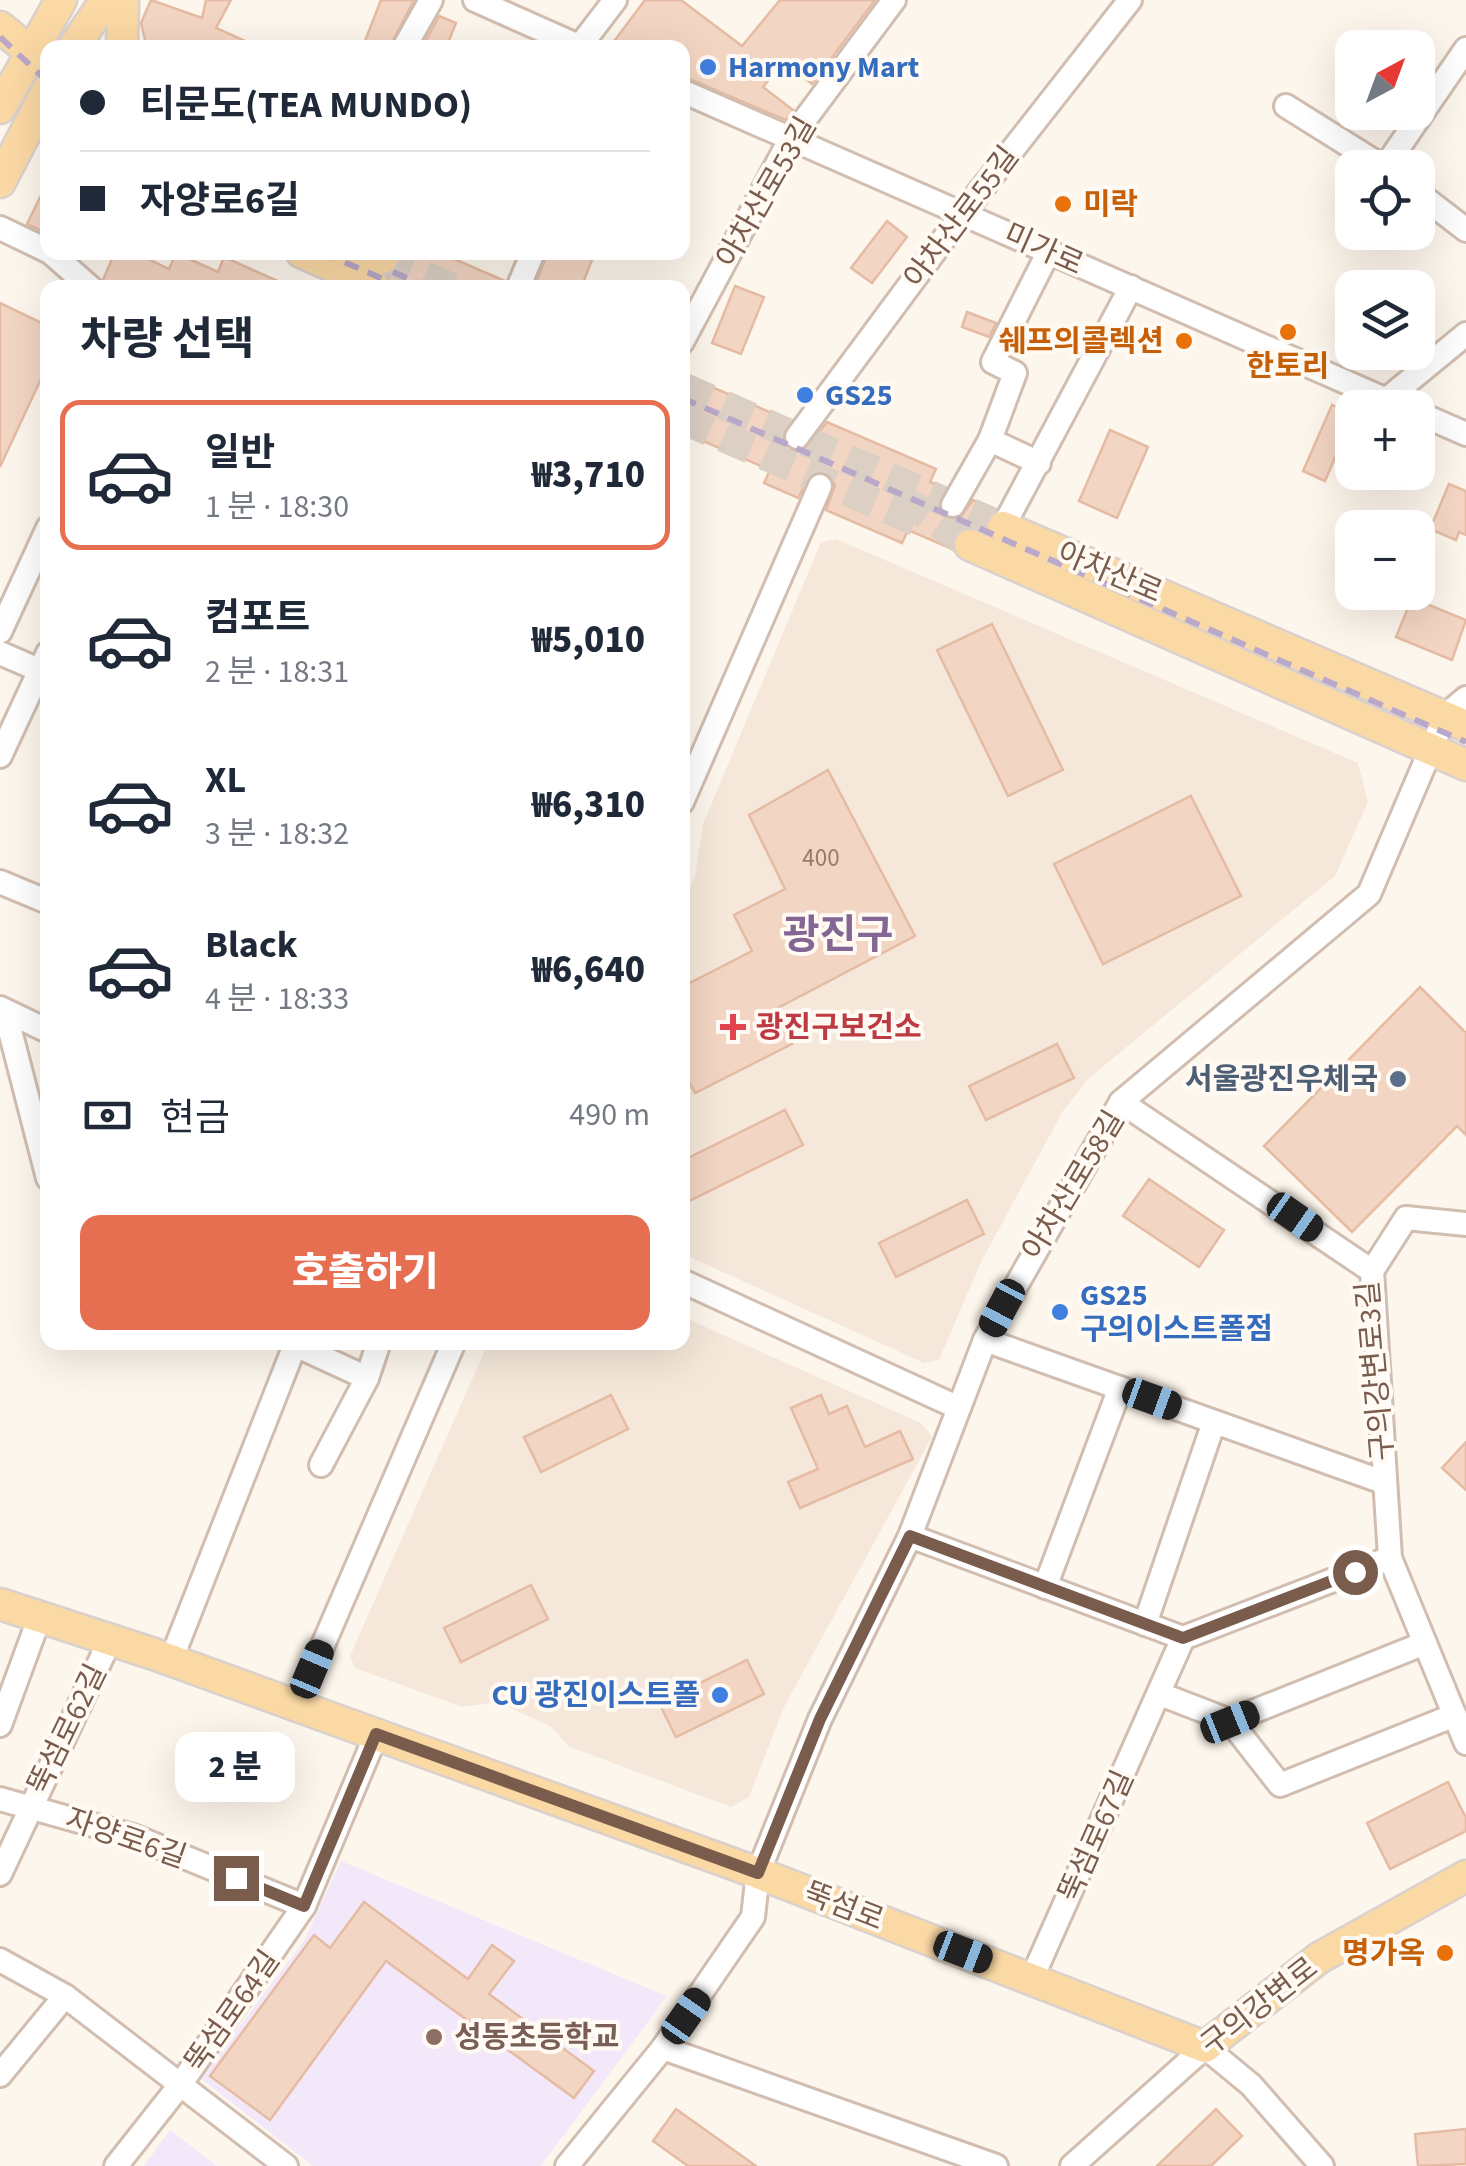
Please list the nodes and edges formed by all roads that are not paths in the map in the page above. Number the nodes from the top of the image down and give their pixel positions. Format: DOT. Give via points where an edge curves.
graph roads {
  1 [pos="60,0"];
  2 [pos="106,0"];
  3 [pos="124,0"];
  4 [pos="431,0"];
  5 [pos="475,0"];
  6 [pos="615,0"];
  7 [pos="894,0"];
  8 [pos="1130,0"];
  9 [pos="0,27"];
  10 [pos="78,40"];
  11 [pos="122,40"];
  12 [pos="408,40"];
  13 [pos="566,40"];
  14 [pos="587,40"];
  15 [pos="1466,49"];
  16 [pos="15,74"];
  17 [pos="690,94"];
  18 [pos="40,96"];
  19 [pos="1286,106"];
  20 [pos="40,110"];
  21 [pos="791,138"];
  22 [pos="1357,150"];
  23 [pos="1397,150"];
  24 [pos="1,179"];
  25 [pos="1435,205"];
  26 [pos="962,213"];
  27 [pos="0,228"];
  28 [pos="1466,230"];
  29 [pos="40,248"];
  30 [pos="1049,251"];
  31 [pos="58,260"];
  32 [pos="81,280"];
  33 [pos="1132,287"];
  34 [pos="690,327"];
  35 [pos="1466,334"];
  36 [pos="1366,390"];
  37 [pos="1409,390"];
  38 [pos="1435,420"];
  39 [pos="1466,434"];
  40 [pos="797,437"];
  41 [pos="990,440"];
  42 [pos="1039,463"];
  43 [pos="820,486"];
  44 [pos="953,505"];
  45 [pos="1003,527"];
  46 [pos="970,544"];
  47 [pos="40,545"];
  48 [pos="1028,554"];
  49 [pos="0,632"];
  50 [pos="0,653"];
  51 [pos="40,660"];
  52 [pos="40,670"];
  53 [pos="1459,714"];
  54 [pos="1432,748"];
  55 [pos="0,756"];
  56 [pos="1466,765"];
  57 [pos="690,784"];
  58 [pos="0,882"];
  59 [pos="40,899"];
  60 [pos="3,1010"];
  61 [pos="40,1027"];
  62 [pos="1121,1102"];
  63 [pos="40,1148"];
  64 [pos="1466,1224"];
  65 [pos="1372,1271"];
  66 [pos="690,1285"];
  67 [pos="986,1340"];
  68 [pos="290,1350"];
  69 [pos="305,1350"];
  70 [pos="376,1350"];
  71 [pos="451,1350"];
  72 [pos="367,1378"];
  73 [pos="1120,1388"];
  74 [pos="959,1408"];
  75 [pos="1214,1422"];
  76 [pos="321,1465"];
  77 [pos="1384,1482"];
  78 [pos="910,1536"];
  79 [pos="1390,1558"];
  80 [pos="1045,1587"];
  81 [pos="0,1604"];
  82 [pos="40,1616"];
  83 [pos="1144,1624"];
  84 [pos="1183,1638"];
  85 [pos="110,1640"];
  86 [pos="1425,1643"];
  87 [pos="171,1660"];
  88 [pos="1160,1694"];
  89 [pos="296,1705"];
  90 [pos="1230,1722"];
  91 [pos="0,1725"];
  92 [pos="1462,1731"];
  93 [pos="376,1734"];
  94 [pos="0,1799"];
  95 [pos="30,1806"];
  96 [pos="758,1873"];
  97 [pos="0,1874"];
  98 [pos="1466,1876"];
  99 [pos="304,1906"];
  100 [pos="0,1960"];
  101 [pos="1032,1978"];
  102 [pos="66,1996"];
  103 [pos="663,2048"];
  104 [pos="1205,2048"];
  105 [pos="0,2075"];
  106 [pos="180,2085"];
  107 [pos="116,2166"];
  108 [pos="286,2166"];
  109 [pos="567,2166"];
  110 [pos="996,2166"];
  111 [pos="1072,2166"];
  112 [pos="1322,2166"];
  1 -- 16 [label="main road"];
  2 -- 10 [label="main road"];
  3 -- 11 [label="main road"];
  4 -- 12 [label="street"];
  5 -- 13 [label="street"];
  6 -- 14 [label="street"];
  7 -- 21 [label="street, 아차산로53길"];
  8 -- 26 [label="street, 아차산로55길"];
  9 -- 16 [label="main road"];
  15 -- 23 [label="street"];
  16 -- 18 [label="main road"];
  17 -- 21 [label="street, 미가로"];
  19 -- 22 [label="street"];
  20 -- 24 [label="main road"];
  21 -- 26 [label="street, 미가로"];
  21 -- 34 [label="street, 아차산로53길"];
  25 -- 28 [label="street"];
  26 -- 30 [label="street, 미가로"];
  26 -- 40 [label="street, 아차산로55길"];
  27 -- 29 [label="street"];
  30 -- 33 [label="street, 미가로"];
  30 -- 41 [label="street" via="992,362 1015,373"];
  31 -- 32 [label="street"];
  33 -- 36 [label="street, 미가로"];
  33 -- 42 [label="street, 아차산로"];
  35 -- 37 [label="street"];
  38 -- 39 [label="street"];
  41 -- 42 [label="street"];
  41 -- 44 [label="street"];
  42 -- 45 [label="street, 아차산로"];
  43 -- 57 [label="street"];
  45 -- 48 [label="main road, 아차산로"];
  46 -- 48 [label="main road, 아차산로"];
  47 -- 49 [label="street"];
  48 -- 53 [label="main road, 아차산로"];
  48 -- 54 [label="main road, 아차산로"];
  50 -- 51 [label="street"];
  52 -- 55 [label="street"];
  53 -- 54 [label="street, 아차산로58길"];
  54 -- 56 [label="main road, 아차산로"];
  54 -- 62 [label="street, 아차산로58길" via="1369,894"];
  58 -- 59 [label="street"];
  60 -- 61 [label="street"];
  60 -- 63 [label="street"];
  62 -- 65 [label="street, 구의강변로3길"];
  62 -- 67 [label="street, 아차산로58길"];
  64 -- 65 [label="street" via="1406,1218"];
  65 -- 77 [label="street, 구의강변로3길"];
  66 -- 74 [label="street"];
  67 -- 73 [label="street"];
  67 -- 74 [label="street, 아차산로58길"];
  68 -- 87 [label="street"];
  69 -- 72 [label="street"];
  70 -- 72 [label="street"];
  71 -- 89 [label="street"];
  72 -- 76 [label="street"];
  73 -- 75 [label="street"];
  73 -- 80 [label="street"];
  74 -- 78 [label="street, 아차산로58길"];
  75 -- 77 [label="street"];
  75 -- 83 [label="street"];
  77 -- 79 [label="street, 구의강변로3길"];
  78 -- 80 [label="street"];
  78 -- 96 [label="street, 아차산로58길" via="820,1719"];
  79 -- 84 [label="street"];
  79 -- 86 [label="street, 구의강변로3길"];
  80 -- 83 [label="street"];
  81 -- 82 [label="main road, 뚝섬로"];
  82 -- 85 [label="main road, 뚝섬로"];
  82 -- 91 [label="street"];
  83 -- 84 [label="street"];
  84 -- 88 [label="street, 뚝섬로67길"];
  85 -- 87 [label="main road, 뚝섬로"];
  85 -- 95 [label="street, 뚝섬로62길"];
  86 -- 90 [label="street"];
  86 -- 92 [label="street, 구의강변로3길"];
  87 -- 89 [label="main road, 뚝섬로"];
  88 -- 90 [label="street"];
  88 -- 101 [label="street, 뚝섬로67길"];
  89 -- 93 [label="main road, 뚝섬로"];
  90 -- 92 [label="street, 구의강변로3길" via="1280,1785"];
  93 -- 96 [label="main road, 뚝섬로"];
  93 -- 99 [label="street, 뚝섬로64길"];
  94 -- 95 [label="street, 자양로6길"];
  95 -- 97 [label="street, 뚝섬로62길"];
  95 -- 99 [label="street, 자양로6길" via="133,1836"];
  96 -- 101 [label="main road, 뚝섬로"];
  96 -- 103 [label="street, 아차산로58길" via="754,1917"];
  98 -- 104 [label="main road, 구의강변로" via="1319,1958"];
  99 -- 106 [label="street, 뚝섬로64길"];
  100 -- 102 [label="street"];
  101 -- 104 [label="main road, 뚝섬로"];
  102 -- 105 [label="street"];
  102 -- 106 [label="street"];
  103 -- 109 [label="street, 아차산로58길"];
  103 -- 110 [label="street"];
  104 -- 111 [label="street, 구의강변로"];
  104 -- 112 [label="street, 뚝섬로" via="1250,2085"];
  106 -- 107 [label="street, 뚝섬로64길"];
  106 -- 108 [label="street"];
}
